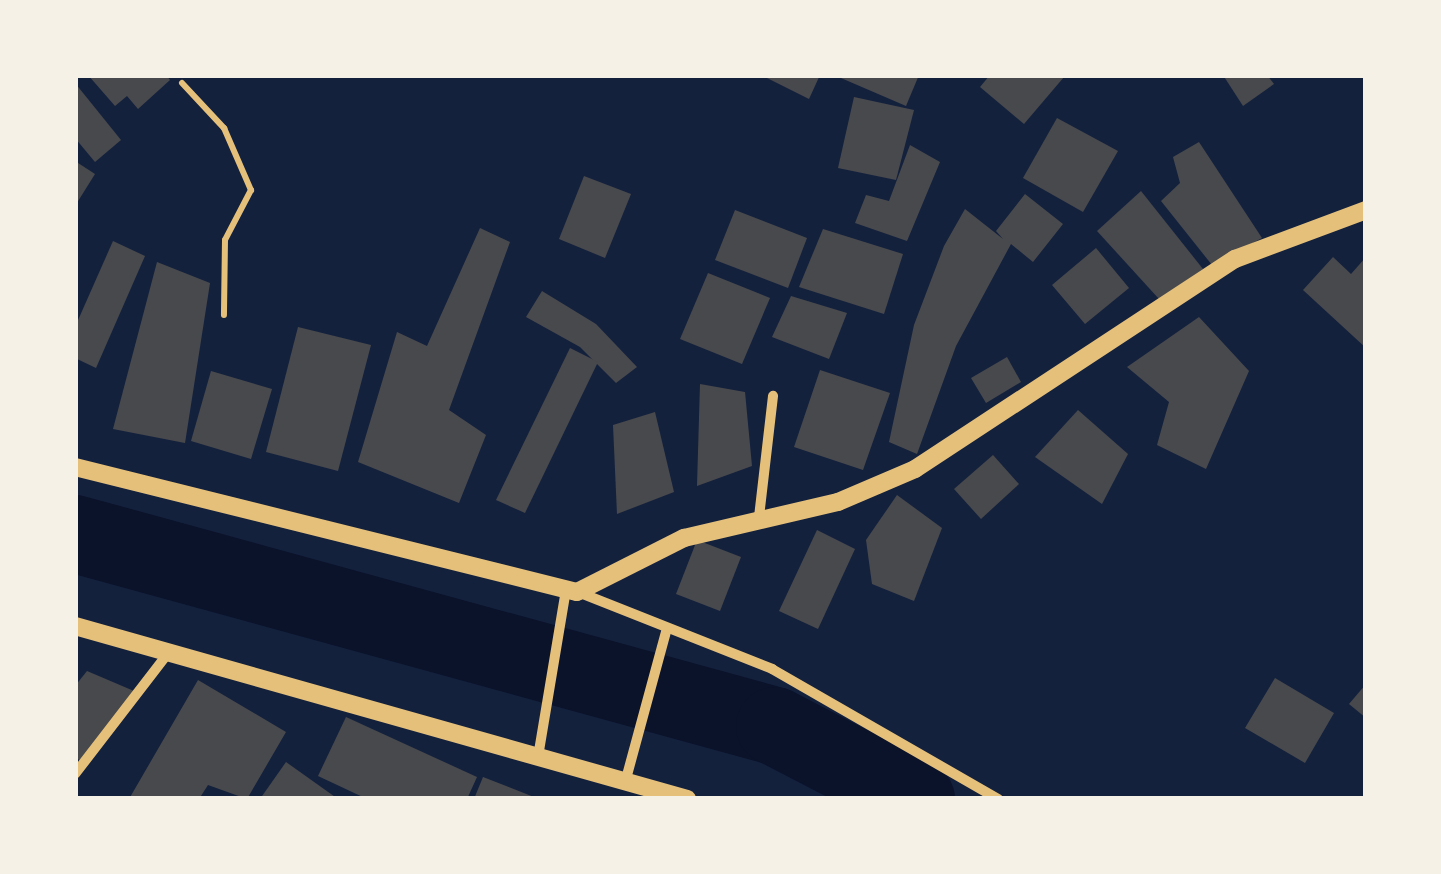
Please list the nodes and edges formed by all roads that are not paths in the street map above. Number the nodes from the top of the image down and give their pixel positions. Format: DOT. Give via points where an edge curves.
graph roads {
  1 [pos="1366,210"];
  2 [pos="773,396"];
  3 [pos="75,467"];
  4 [pos="759,517"];
  5 [pos="572,591"];
  6 [pos="75,626"];
  7 [pos="667,628"];
  8 [pos="170,652"];
  9 [pos="539,752"];
  10 [pos="75,774"];
  11 [pos="626,779"];
  12 [pos="687,799"];
  13 [pos="998,799"];
  1 -- 4 [label="street" via="1235,259 915,468 838,502"];
  2 -- 4 [label="street"];
  3 -- 5 [label="street"];
  4 -- 5 [label="street" via="684,538"];
  5 -- 7 [label="street"];
  5 -- 9 [label="street" via="558,629"];
  6 -- 8 [label="street"];
  7 -- 11 [label="street"];
  7 -- 13 [label="street" via="772,669"];
  8 -- 9 [label="street"];
  8 -- 10 [label="street"];
  9 -- 11 [label="street"];
  11 -- 12 [label="street"];
}
